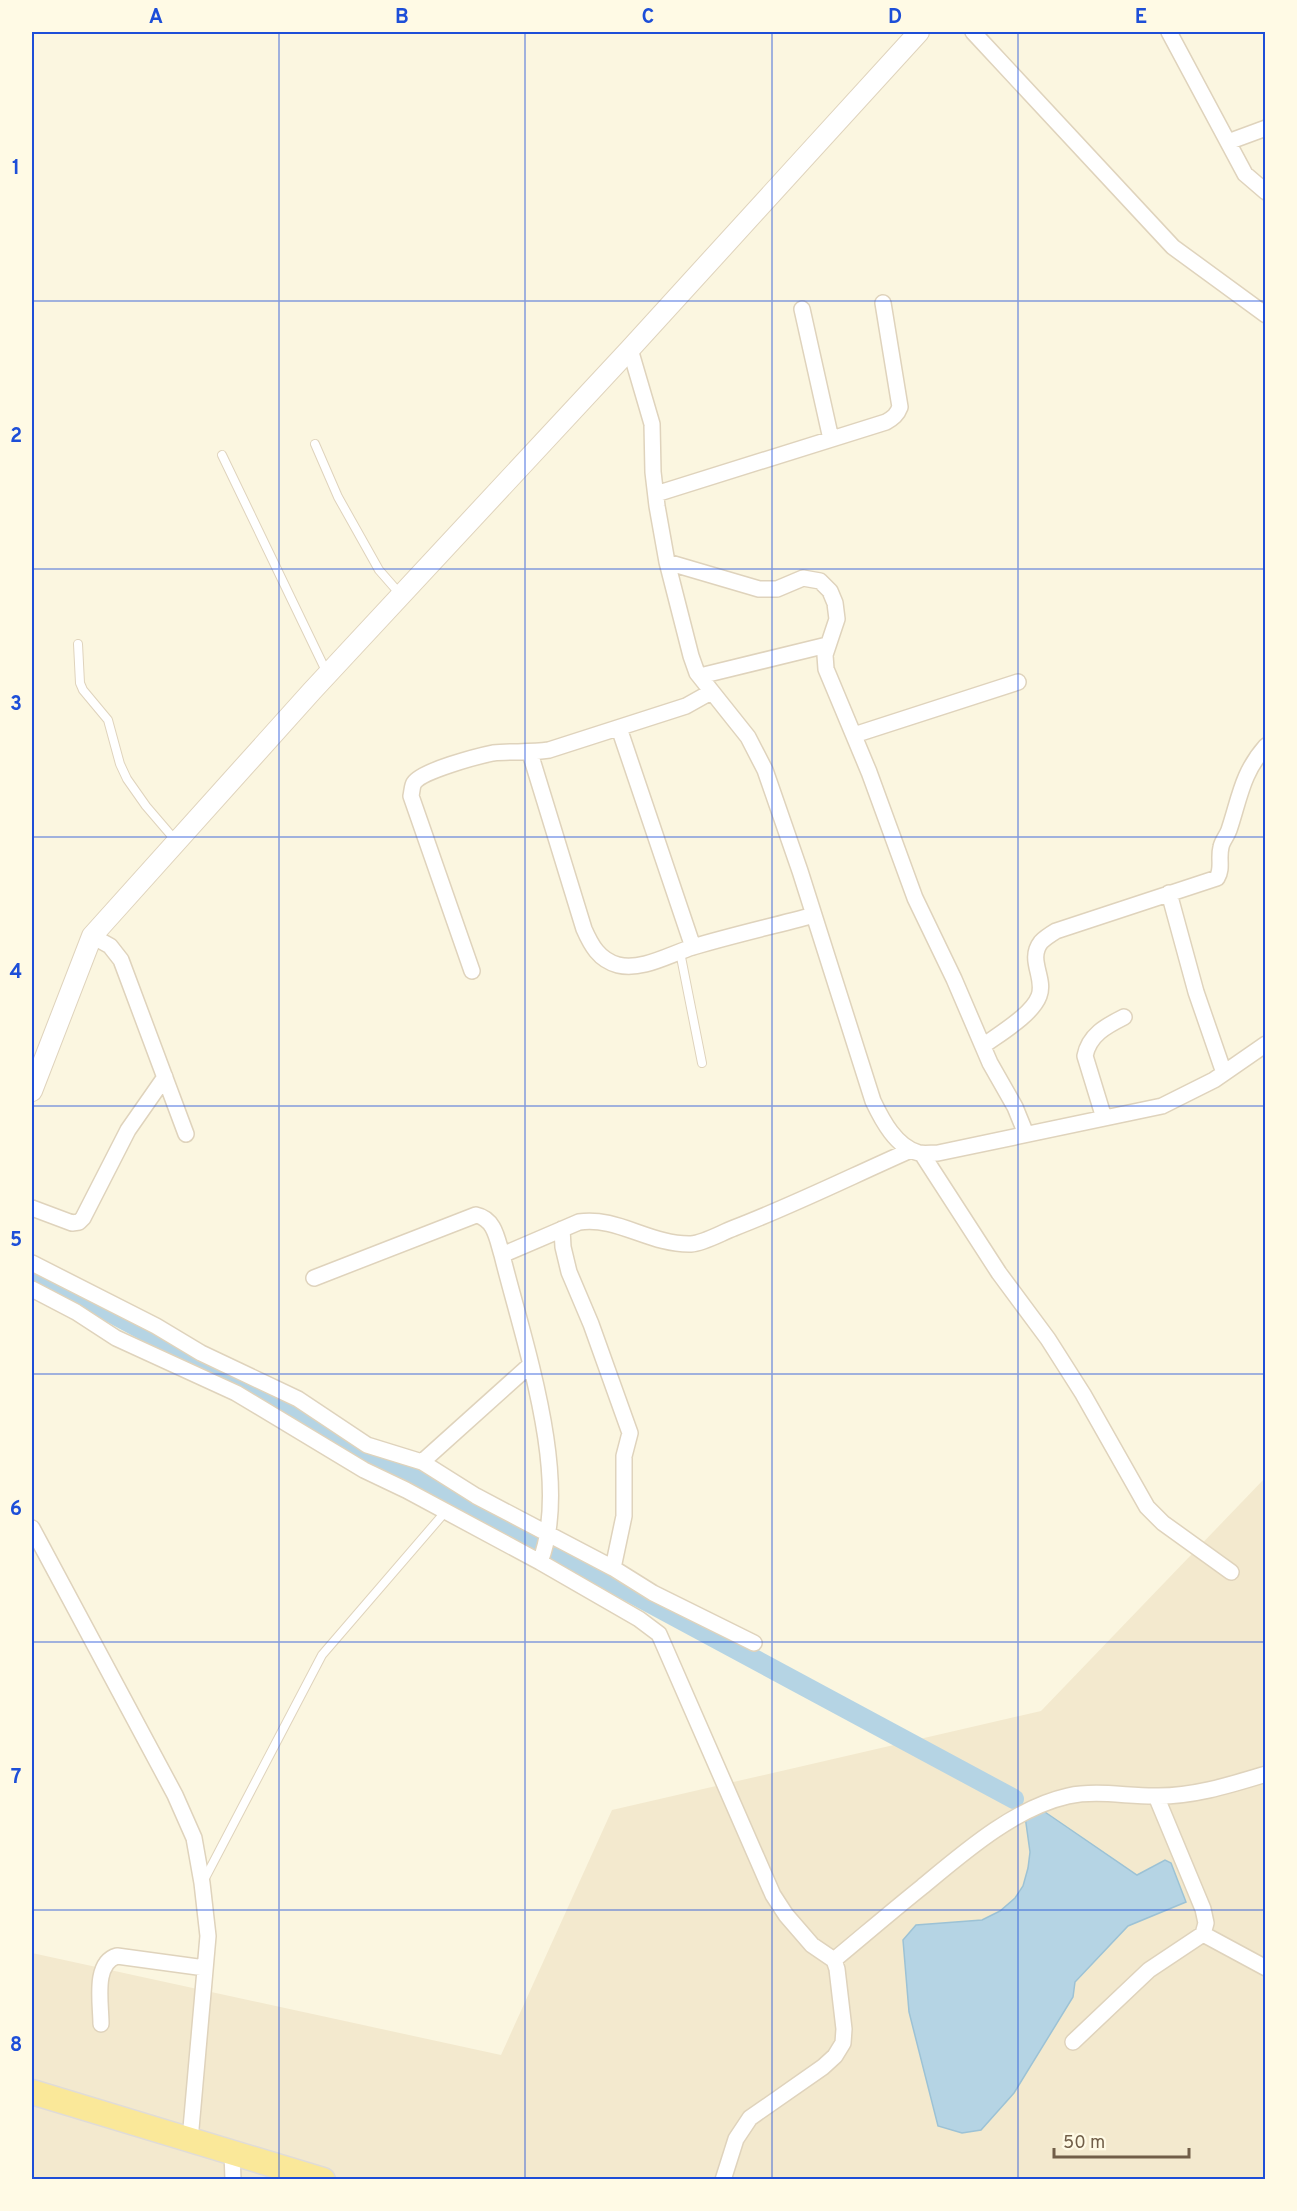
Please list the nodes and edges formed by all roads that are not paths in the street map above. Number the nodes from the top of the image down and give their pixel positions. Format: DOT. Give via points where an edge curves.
graph roads {
  1 [pos="919,32"];
  2 [pos="973,32"];
  3 [pos="1171,32"];
  4 [pos="1266,128"];
  5 [pos="1228,142"];
  6 [pos="1266,192"];
  7 [pos="883,303"];
  8 [pos="802,309"];
  9 [pos="1266,315"];
  10 [pos="630,349"];
  11 [pos="831,440"];
  12 [pos="315,444"];
  13 [pos="222,455"];
  14 [pos="656,494"];
  15 [pos="667,562"];
  16 [pos="401,595"];
  17 [pos="78,644"];
  18 [pos="827,645"];
  19 [pos="327,675"];
  20 [pos="700,676"];
  21 [pos="1018,682"];
  22 [pos="711,692"];
  23 [pos="620,728"];
  24 [pos="854,735"];
  25 [pos="1266,746"];
  26 [pos="530,753"];
  27 [pos="177,842"];
  28 [pos="1169,893"];
  29 [pos="814,915"];
  30 [pos="92,936"];
  31 [pos="687,949"];
  32 [pos="472,971"];
  33 [pos="1124,1017"];
  34 [pos="1266,1044"];
  35 [pos="983,1046"];
  36 [pos="702,1063"];
  37 [pos="1224,1072"];
  38 [pos="165,1077"];
  39 [pos="32,1091"];
  40 [pos="1104,1118"];
  41 [pos="186,1134"];
  42 [pos="1026,1134"];
  43 [pos="917,1152"];
  44 [pos="32,1208"];
  45 [pos="562,1229"];
  46 [pos="502,1255"];
  47 [pos="32,1263"];
  48 [pos="314,1278"];
  49 [pos="32,1289"];
  50 [pos="530,1365"];
  51 [pos="422,1462"];
  52 [pos="446,1511"];
  53 [pos="32,1528"];
  54 [pos="544,1547"];
  55 [pos="613,1568"];
  56 [pos="1231,1572"];
  57 [pos="754,1643"];
  58 [pos="1266,1774"];
  59 [pos="1156,1796"];
  60 [pos="202,1884"];
  61 [pos="1203,1934"];
  62 [pos="834,1960"];
  63 [pos="205,1968"];
  64 [pos="1266,1968"];
  65 [pos="101,2024"];
  66 [pos="1073,2042"];
  67 [pos="32,2092"];
  68 [pos="190,2140"];
  69 [pos="232,2152"];
  70 [pos="234,2180"];
  71 [pos="323,2180"];
  72 [pos="723,2180"];
  1 -- 10 [label="street"];
  2 -- 9 [label="street" via="1173,247"];
  3 -- 5 [label="street"];
  4 -- 5 [label="street"];
  5 -- 6 [label="street" via="1245,174"];
  7 -- 11 [label="street" via="898,414 886,422"];
  8 -- 11 [label="street"];
  10 -- 14 [label="street" via="652,424"];
  10 -- 16 [label="street"];
  11 -- 14 [label="street"];
  12 -- 16 [label="lane" via="338,497 379,570"];
  13 -- 19 [label="lane"];
  14 -- 15 [label="street"];
  15 -- 18 [label="street" via="759,589 777,589 803,578 820,581 830,591 837,619"];
  15 -- 20 [label="street" via="691,656"];
  16 -- 19 [label="street"];
  17 -- 27 [label="lane" via="80,683 108,720 120,764 132,787"];
  18 -- 20 [label="street"];
  18 -- 24 [label="street" via="826,669"];
  19 -- 27 [label="street"];
  20 -- 22 [label="street"];
  21 -- 24 [label="street"];
  22 -- 23 [label="street" via="686,706"];
  22 -- 29 [label="street" via="748,737 765,770"];
  23 -- 26 [label="street"];
  23 -- 31 [label="street"];
  24 -- 35 [label="street" via="915,898"];
  25 -- 28 [label="street" via="1244,777 1221,844 1217,879"];
  26 -- 31 [label="street" via="592,948 618,965 652,962"];
  26 -- 32 [label="street" via="490,754 425,774 414,782 411,796"];
  27 -- 30 [label="street"];
  28 -- 35 [label="street" via="1056,931 1041,942 1035,954 1040,995 1027,1013"];
  28 -- 37 [label="street" via="1196,992"];
  29 -- 31 [label="street"];
  29 -- 43 [label="street" via="873,1101 890,1131"];
  30 -- 38 [label="street" via="110,946 121,960"];
  30 -- 39 [label="street"];
  31 -- 36 [label="lane"];
  33 -- 40 [label="street" via="1102,1028 1087,1046 1085,1056"];
  34 -- 37 [label="street"];
  35 -- 42 [label="street"];
  37 -- 40 [label="street" via="1161,1106"];
  38 -- 41 [label="street"];
  38 -- 44 [label="street" via="128,1130 79,1222"];
  40 -- 42 [label="street"];
  42 -- 43 [label="street" via="938,1153"];
  43 -- 45 [label="street" via="694,1244 644,1236 591,1220"];
  43 -- 56 [label="street" via="1066,1367 1147,1507"];
  45 -- 46 [label="street"];
  45 -- 55 [label="street" via="569,1272 630,1433 624,1456 624,1516"];
  46 -- 48 [label="street" via="494,1228 476,1215"];
  46 -- 50 [label="street"];
  47 -- 51 [label="street" via="201,1353 298,1399 367,1444"];
  49 -- 52 [label="street" via="76,1311 116,1338 236,1393 364,1470"];
  50 -- 51 [label="street"];
  50 -- 54 [label="street" via="550,1473"];
  51 -- 54 [label="street"];
  52 -- 54 [label="street"];
  52 -- 60 [label="lane" via="322,1655"];
  53 -- 60 [label="street" via="175,1795 194,1838"];
  54 -- 55 [label="street"];
  54 -- 62 [label="street" via="659,1634 773,1895 812,1945"];
  55 -- 57 [label="street" via="653,1593"];
  58 -- 59 [label="street" via="1227,1786"];
  59 -- 61 [label="street" via="1203,1909"];
  59 -- 62 [label="street" via="1086,1792 1048,1802 1020,1816 963,1854"];
  60 -- 63 [label="street" via="208,1936"];
  61 -- 64 [label="street"];
  61 -- 66 [label="street" via="1149,1970"];
  62 -- 72 [label="street" via="843,2043 823,2067 750,2118 736,2139"];
  63 -- 65 [label="street" via="111,1958 101,1970"];
  63 -- 68 [label="street"];
  67 -- 68 [label="main road"];
  68 -- 69 [label="main road"];
  69 -- 70 [label="street"];
  69 -- 71 [label="main road"];
}
